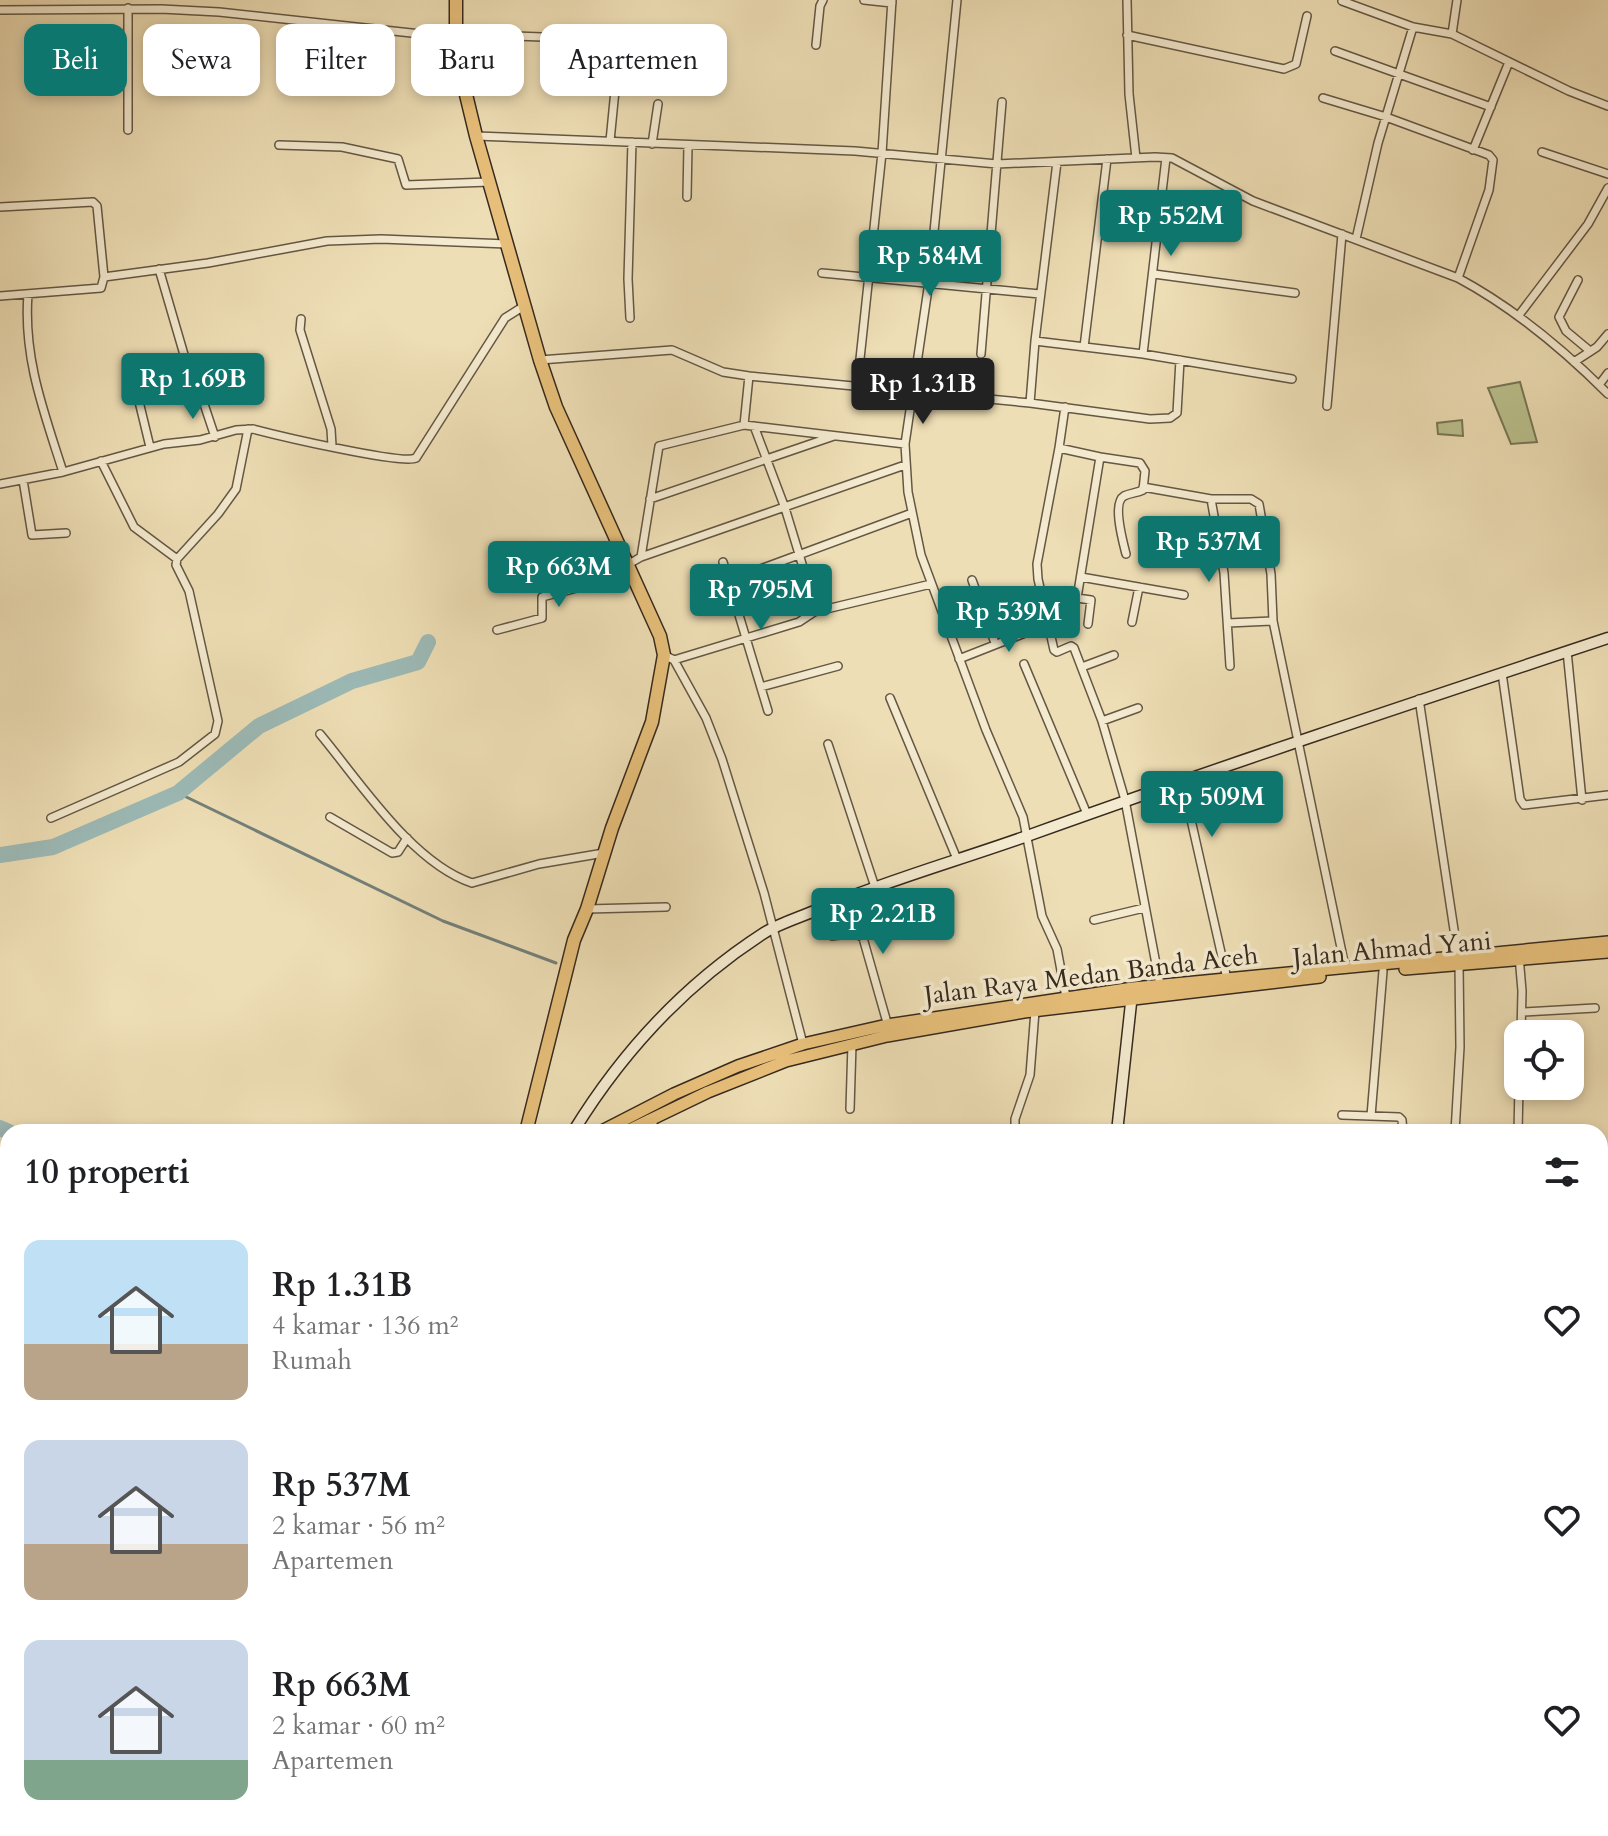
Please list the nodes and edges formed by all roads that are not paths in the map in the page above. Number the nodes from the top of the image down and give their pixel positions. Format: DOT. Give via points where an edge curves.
graph roads {
  1 [pos="456,0"];
  2 [pos="823,0"];
  3 [pos="864,0"];
  4 [pos="957,0"];
  5 [pos="1127,0"];
  6 [pos="1457,0"];
  7 [pos="1342,1"];
  8 [pos="892,2"];
  9 [pos="68,4"];
  10 [pos="167,4"];
  11 [pos="6,6"];
  12 [pos="128,8"];
  13 [pos="1307,16"];
  14 [pos="456,24"];
  15 [pos="1413,27"];
  16 [pos="411,31"];
  17 [pos="1452,34"];
  18 [pos="1127,35"];
  19 [pos="816,45"];
  20 [pos="1335,51"];
  21 [pos="1509,62"];
  22 [pos="1399,73"];
  23 [pos="466,96"];
  24 [pos="614,96"];
  25 [pos="1323,98"];
  26 [pos="1002,102"];
  27 [pos="658,104"];
  28 [pos="1608,106"];
  29 [pos="1491,107"];
  30 [pos="1386,117"];
  31 [pos="128,130"];
  32 [pos="476,136"];
  33 [pos="610,141"];
  34 [pos="632,142"];
  35 [pos="652,144"];
  36 [pos="279,145"];
  37 [pos="688,145"];
  38 [pos="1473,150"];
  39 [pos="1542,152"];
  40 [pos="882,153"];
  41 [pos="1136,158"];
  42 [pos="1166,158"];
  43 [pos="941,159"];
  44 [pos="1107,159"];
  45 [pos="1057,162"];
  46 [pos="997,164"];
  47 [pos="1608,174"];
  48 [pos="489,182"];
  49 [pos="1608,188"];
  50 [pos="687,197"];
  51 [pos="0,207"];
  52 [pos="1342,234"];
  53 [pos="1356,239"];
  54 [pos="507,244"];
  55 [pos="159,269"];
  56 [pos="822,273"];
  57 [pos="1154,274"];
  58 [pos="104,277"];
  59 [pos="870,277"];
  60 [pos="1458,278"];
  61 [pos="1578,280"];
  62 [pos="929,282"];
  63 [pos="987,288"];
  64 [pos="1295,293"];
  65 [pos="28,294"];
  66 [pos="1040,294"];
  67 [pos="0,296"];
  68 [pos="524,306"];
  69 [pos="1519,315"];
  70 [pos="630,318"];
  71 [pos="301,319"];
  72 [pos="1608,334"];
  73 [pos="1035,341"];
  74 [pos="1084,347"];
  75 [pos="1590,351"];
  76 [pos="981,354"];
  77 [pos="1143,354"];
  78 [pos="540,360"];
  79 [pos="1180,360"];
  80 [pos="1574,362"];
  81 [pos="1608,373"];
  82 [pos="749,376"];
  83 [pos="1292,379"];
  84 [pos="135,385"];
  85 [pos="1599,385"];
  86 [pos="857,387"];
  87 [pos="913,393"];
  88 [pos="1608,394"];
  89 [pos="1030,403"];
  90 [pos="1327,406"];
  91 [pos="1065,407"];
  92 [pos="744,425"];
  93 [pos="754,426"];
  94 [pos="248,429"];
  95 [pos="838,435"];
  96 [pos="215,437"];
  97 [pos="905,444"];
  98 [pos="332,446"];
  99 [pos="150,447"];
  100 [pos="1059,448"];
  101 [pos="1100,457"];
  102 [pos="768,459"];
  103 [pos="101,461"];
  104 [pos="905,465"];
  105 [pos="63,472"];
  106 [pos="23,480"];
  107 [pos="0,484"];
  108 [pos="1143,487"];
  109 [pos="650,499"];
  110 [pos="1211,499"];
  111 [pos="785,508"];
  112 [pos="912,513"];
  113 [pos="66,533"];
  114 [pos="1126,554"];
  115 [pos="800,555"];
  116 [pos="641,557"];
  117 [pos="177,559"];
  118 [pos="723,562"];
  119 [pos="629,570"];
  120 [pos="1081,577"];
  121 [pos="972,580"];
  122 [pos="728,581"];
  123 [pos="931,584"];
  124 [pos="1139,587"];
  125 [pos="1184,595"];
  126 [pos="814,612"];
  127 [pos="1273,621"];
  128 [pos="1132,622"];
  129 [pos="1228,623"];
  130 [pos="1048,624"];
  131 [pos="1088,624"];
  132 [pos="497,630"];
  133 [pos="746,637"];
  134 [pos="1608,638"];
  135 [pos="995,643"];
  136 [pos="1567,651"];
  137 [pos="1114,655"];
  138 [pos="669,658"];
  139 [pos="959,659"];
  140 [pos="1024,664"];
  141 [pos="838,666"];
  142 [pos="1230,666"];
  143 [pos="1082,667"];
  144 [pos="1502,673"];
  145 [pos="761,687"];
  146 [pos="890,698"];
  147 [pos="1419,699"];
  148 [pos="1138,708"];
  149 [pos="768,711"];
  150 [pos="1102,721"];
  151 [pos="320,734"];
  152 [pos="1298,742"];
  153 [pos="828,744"];
  154 [pos="1182,780"];
  155 [pos="1608,795"];
  156 [pos="1125,800"];
  157 [pos="1582,800"];
  158 [pos="1087,814"];
  159 [pos="330,817"];
  160 [pos="51,818"];
  161 [pos="1028,835"];
  162 [pos="407,838"];
  163 [pos="604,853"];
  164 [pos="957,859"];
  165 [pos="875,887"];
  166 [pos="666,907"];
  167 [pos="1144,908"];
  168 [pos="587,909"];
  169 [pos="1094,920"];
  170 [pos="772,929"];
  171 [pos="832,936"];
  172 [pos="1608,942"];
  173 [pos="1608,952"];
  174 [pos="1518,955"];
  175 [pos="1458,960"];
  176 [pos="1345,967"];
  177 [pos="1383,971"];
  178 [pos="1227,979"];
  179 [pos="1160,985"];
  180 [pos="1132,993"];
  181 [pos="1066,997"];
  182 [pos="1595,1008"];
  183 [pos="1035,1011"];
  184 [pos="1523,1012"];
  185 [pos="1522,1020"];
  186 [pos="889,1030"];
  187 [pos="803,1044"];
  188 [pos="852,1044"];
  189 [pos="1519,1100"];
  190 [pos="850,1109"];
  191 [pos="1342,1115"];
  192 [pos="1371,1116"];
  193 [pos="648,1119"];
  194 [pos="531,1124"];
  195 [pos="579,1124"];
  196 [pos="616,1124"];
  197 [pos="639,1124"];
  198 [pos="652,1124"];
  199 [pos="1015,1124"];
  200 [pos="1118,1124"];
  201 [pos="1402,1124"];
  202 [pos="1455,1124"];
  203 [pos="1518,1124"];
  204 [pos="1608,1314"];
  205 [pos="1608,1363"];
  1 -- 14 [label="highway"];
  2 -- 19 [label="street"];
  3 -- 8 [label="street"];
  4 -- 43 [label="street"];
  5 -- 18 [label="street"];
  6 -- 17 [label="street"];
  7 -- 15 [label="street"];
  8 -- 40 [label="street"];
  9 -- 11 [label="street"];
  9 -- 12 [label="street"];
  10 -- 12 [label="street"];
  10 -- 16 [label="street"];
  12 -- 31 [label="street"];
  13 -- 18 [label="street" via="1296,64 1284,69"];
  15 -- 17 [label="street"];
  15 -- 22 [label="street"];
  17 -- 21 [label="street"];
  18 -- 41 [label="street"];
  20 -- 22 [label="street"];
  21 -- 28 [label="street"];
  21 -- 29 [label="street"];
  22 -- 29 [label="street"];
  22 -- 30 [label="street"];
  23 -- 32 [label="highway"];
  24 -- 33 [label="street"];
  25 -- 30 [label="street"];
  26 -- 46 [label="street"];
  27 -- 35 [label="street"];
  29 -- 38 [label="street"];
  30 -- 38 [label="street"];
  30 -- 53 [label="street"];
  32 -- 33 [label="street"];
  32 -- 48 [label="highway"];
  33 -- 34 [label="street"];
  34 -- 35 [label="street"];
  34 -- 70 [label="street"];
  35 -- 37 [label="street"];
  36 -- 48 [label="street" via="342,147 398,159 406,185"];
  37 -- 40 [label="street"];
  37 -- 50 [label="street"];
  38 -- 60 [label="street" via="1489,155 1494,164"];
  39 -- 47 [label="street"];
  40 -- 43 [label="street"];
  40 -- 59 [label="street"];
  41 -- 42 [label="street"];
  41 -- 44 [label="street"];
  42 -- 52 [label="street" via="1253,201"];
  42 -- 57 [label="street"];
  43 -- 46 [label="street"];
  43 -- 62 [label="street"];
  44 -- 45 [label="street"];
  44 -- 74 [label="street"];
  45 -- 46 [label="street"];
  45 -- 66 [label="street"];
  46 -- 63 [label="street"];
  48 -- 54 [label="highway"];
  49 -- 69 [label="street" via="1588,224"];
  51 -- 58 [label="street" via="93,202"];
  52 -- 53 [label="street"];
  52 -- 90 [label="street"];
  53 -- 60 [label="street"];
  54 -- 55 [label="street" via="327,241"];
  54 -- 68 [label="highway"];
  55 -- 58 [label="street"];
  55 -- 96 [label="street"];
  56 -- 59 [label="street"];
  57 -- 64 [label="street"];
  57 -- 77 [label="street"];
  58 -- 65 [label="street" via="101,288"];
  59 -- 62 [label="street"];
  59 -- 86 [label="street"];
  60 -- 69 [label="street"];
  61 -- 75 [label="street" via="1559,321"];
  62 -- 63 [label="street"];
  62 -- 87 [label="street"];
  63 -- 66 [label="street"];
  63 -- 76 [label="street"];
  65 -- 67 [label="street"];
  65 -- 105 [label="street" via="27,338"];
  66 -- 73 [label="street"];
  68 -- 78 [label="highway"];
  68 -- 98 [label="street" via="505,318 412,461"];
  69 -- 80 [label="street"];
  71 -- 98 [label="street"];
  72 -- 75 [label="street"];
  73 -- 74 [label="street"];
  73 -- 89 [label="street"];
  74 -- 77 [label="street"];
  75 -- 80 [label="street"];
  77 -- 79 [label="street"];
  78 -- 82 [label="street" via="672,350 723,372"];
  78 -- 119 [label="highway"];
  79 -- 83 [label="street"];
  79 -- 91 [label="street" via="1177,413 1170,418"];
  80 -- 85 [label="street"];
  81 -- 85 [label="street"];
  82 -- 86 [label="street"];
  82 -- 92 [label="street"];
  84 -- 99 [label="street"];
  85 -- 88 [label="street"];
  86 -- 87 [label="street"];
  87 -- 89 [label="street"];
  87 -- 97 [label="street"];
  89 -- 91 [label="street"];
  91 -- 100 [label="street"];
  92 -- 93 [label="street"];
  92 -- 109 [label="street" via="659,446"];
  93 -- 95 [label="street"];
  93 -- 102 [label="street"];
  94 -- 96 [label="street"];
  94 -- 98 [label="street"];
  94 -- 117 [label="street" via="236,489"];
  95 -- 97 [label="street"];
  95 -- 102 [label="street"];
  96 -- 99 [label="street"];
  97 -- 104 [label="street"];
  99 -- 103 [label="street"];
  100 -- 101 [label="street"];
  100 -- 130 [label="street" via="1037,564"];
  101 -- 108 [label="street" via="1142,464"];
  101 -- 120 [label="street"];
  102 -- 109 [label="street"];
  102 -- 111 [label="street"];
  103 -- 105 [label="street"];
  103 -- 117 [label="street" via="134,527"];
  104 -- 111 [label="street"];
  104 -- 112 [label="street"];
  105 -- 106 [label="street"];
  106 -- 107 [label="street"];
  106 -- 113 [label="street" via="32,535"];
  108 -- 110 [label="street"];
  108 -- 114 [label="street" via="1120,500"];
  109 -- 116 [label="street"];
  110 -- 127 [label="street" via="1251,499 1259,504"];
  110 -- 129 [label="street"];
  111 -- 115 [label="street"];
  111 -- 116 [label="street"];
  112 -- 115 [label="street"];
  112 -- 123 [label="street"];
  115 -- 122 [label="street"];
  115 -- 126 [label="street"];
  116 -- 119 [label="street"];
  117 -- 160 [label="street" via="218,721 215,734 179,762"];
  118 -- 122 [label="street"];
  119 -- 132 [label="street" via="542,597 542,618"];
  119 -- 138 [label="highway"];
  120 -- 124 [label="street"];
  120 -- 131 [label="street" via="1077,598 1091,600"];
  121 -- 135 [label="street"];
  122 -- 133 [label="street"];
  123 -- 126 [label="street"];
  123 -- 139 [label="street"];
  124 -- 125 [label="street"];
  124 -- 128 [label="street"];
  126 -- 133 [label="street" via="799,622"];
  127 -- 129 [label="street"];
  127 -- 152 [label="street"];
  129 -- 142 [label="street"];
  130 -- 135 [label="street"];
  130 -- 143 [label="street" via="1055,651 1073,647"];
  133 -- 138 [label="street"];
  133 -- 145 [label="street"];
  134 -- 136 [label="main road"];
  135 -- 139 [label="street"];
  136 -- 144 [label="main road"];
  136 -- 157 [label="street"];
  137 -- 143 [label="street"];
  138 -- 163 [label="highway" via="652,722"];
  138 -- 170 [label="street" via="706,718 722,759"];
  139 -- 161 [label="street"];
  140 -- 158 [label="street"];
  141 -- 145 [label="street"];
  143 -- 150 [label="street"];
  144 -- 147 [label="main road"];
  144 -- 157 [label="street" via="1522,803"];
  145 -- 149 [label="street"];
  146 -- 164 [label="street"];
  147 -- 152 [label="main road"];
  147 -- 175 [label="street"];
  148 -- 150 [label="street"];
  150 -- 156 [label="street"];
  151 -- 162 [label="street"];
  152 -- 154 [label="main road"];
  152 -- 176 [label="street"];
  153 -- 165 [label="street"];
  154 -- 156 [label="main road"];
  154 -- 178 [label="street"];
  155 -- 157 [label="street"];
  156 -- 158 [label="main road"];
  156 -- 167 [label="street"];
  158 -- 161 [label="main road"];
  159 -- 162 [label="street" via="392,853"];
  161 -- 164 [label="main road"];
  161 -- 181 [label="street" via="1042,916 1057,949"];
  162 -- 163 [label="street" via="446,872 472,883"];
  163 -- 168 [label="highway"];
  164 -- 165 [label="main road"];
  165 -- 170 [label="main road"];
  166 -- 168 [label="street"];
  167 -- 169 [label="street"];
  167 -- 179 [label="street"];
  168 -- 194 [label="highway" via="558,996"];
  170 -- 187 [label="street"];
  170 -- 195 [label="main road" via="669,1007"];
  171 -- 186 [label="street" via="855,933 863,938"];
  172 -- 174 [label="main road"];
  173 -- 174 [label="main road, Jalan Ahmad Yani"];
  174 -- 175 [label="main road, Jalan Ahmad Yani"];
  174 -- 184 [label="street"];
  175 -- 176 [label="main road, Jalan Raya Medan Banda Aceh"];
  175 -- 177 [label="main road, Jalan Ahmad Yani"];
  175 -- 202 [label="street"];
  176 -- 178 [label="main road, Jalan Raya Medan Banda Aceh"];
  177 -- 180 [label="main road, Jalan Ahmad Yani"];
  177 -- 192 [label="street"];
  178 -- 179 [label="main road, Jalan Raya Medan Banda Aceh"];
  179 -- 180 [label="main road, Jalan Raya Medan Banda Aceh"];
  180 -- 181 [label="main road, Jalan Raya Medan Banda Aceh"];
  180 -- 183 [label="main road, Jalan Ahmad Yani"];
  180 -- 200 [label="main road"];
  181 -- 186 [label="main road, Jalan Raya Medan Banda Aceh"];
  182 -- 184 [label="street"];
  183 -- 186 [label="main road, Jalan Ahmad Yani"];
  183 -- 199 [label="street" via="1030,1075"];
  184 -- 185 [label="street"];
  186 -- 187 [label="main road, Jalan Raya Medan Banda Aceh"];
  186 -- 188 [label="main road, Jalan Ahmad Yani"];
  187 -- 196 [label="main road, Jalan Raya Medan Banda Aceh" via="704,1080"];
  188 -- 190 [label="street"];
  188 -- 193 [label="main road, Jalan Ahmad Yani" via="786,1061"];
  189 -- 203 [label="street"];
  191 -- 192 [label="street"];
  192 -- 201 [label="street" via="1399,1117"];
  193 -- 197 [label="main road, Jalan Ahmad Yani"];
  193 -- 198 [label="street"];
  204 -- 205 [label="street"];
}
